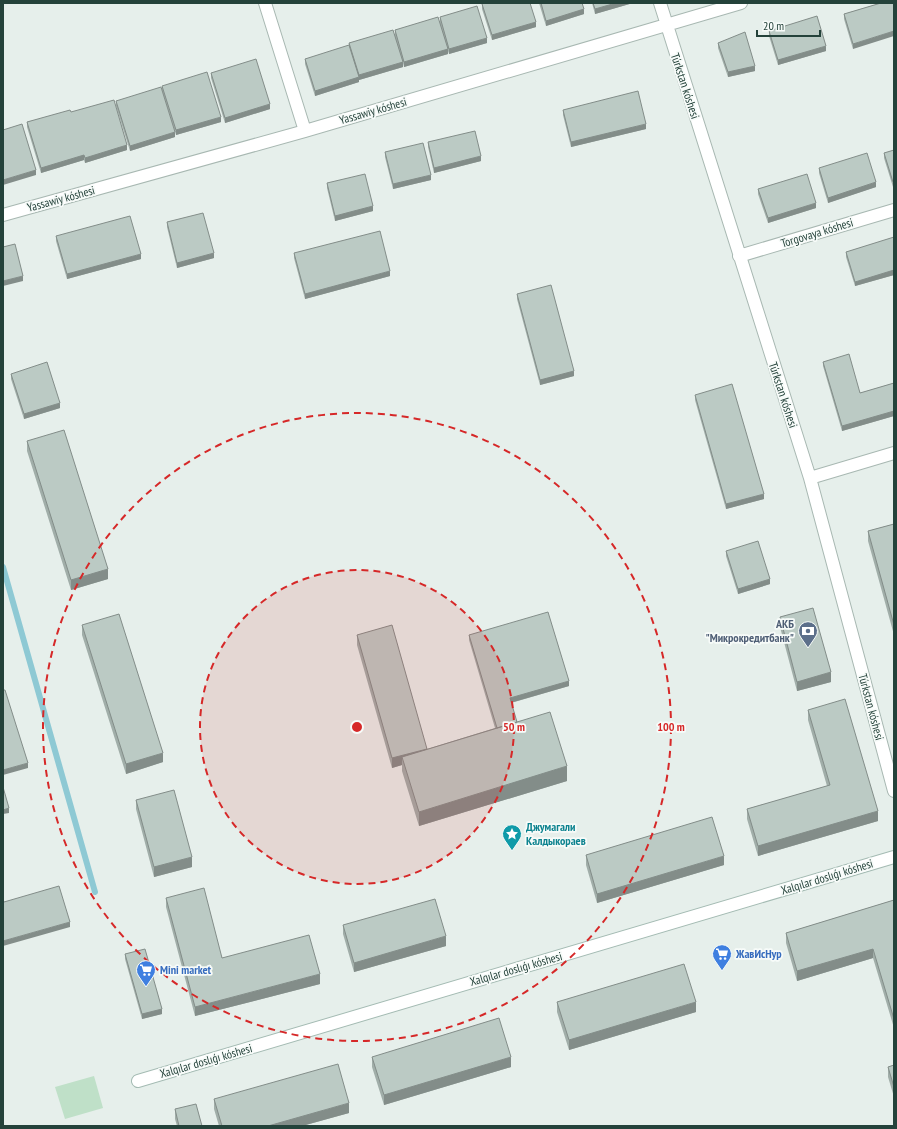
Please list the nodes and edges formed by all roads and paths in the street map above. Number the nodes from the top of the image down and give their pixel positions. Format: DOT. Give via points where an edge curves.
graph roads {
  1 [pos="265,3"];
  2 [pos="660,3"];
  3 [pos="741,3"];
  4 [pos="666,25"];
  5 [pos="305,131"];
  6 [pos="894,210"];
  7 [pos="3,215"];
  8 [pos="739,256"];
  9 [pos="894,453"];
  10 [pos="810,478"];
  11 [pos="894,791"];
  12 [pos="894,857"];
  13 [pos="138,1081"];
  1 -- 5 [label="street"];
  2 -- 4 [label="street, Túrkstan kóshesi"];
  3 -- 4 [label="street, Yassawiy kóshesi"];
  4 -- 5 [label="street, Yassawiy kóshesi"];
  4 -- 8 [label="street, Túrkstan kóshesi"];
  5 -- 7 [label="street, Yassawiy kóshesi"];
  6 -- 8 [label="street, Torgovaya kóshesi"];
  8 -- 10 [label="street, Túrkstan kóshesi"];
  9 -- 10 [label="street"];
  10 -- 11 [label="street, Túrkstan kóshesi"];
  12 -- 13 [label="street, Xalqılar doslıǵı kóshesi"];
}
